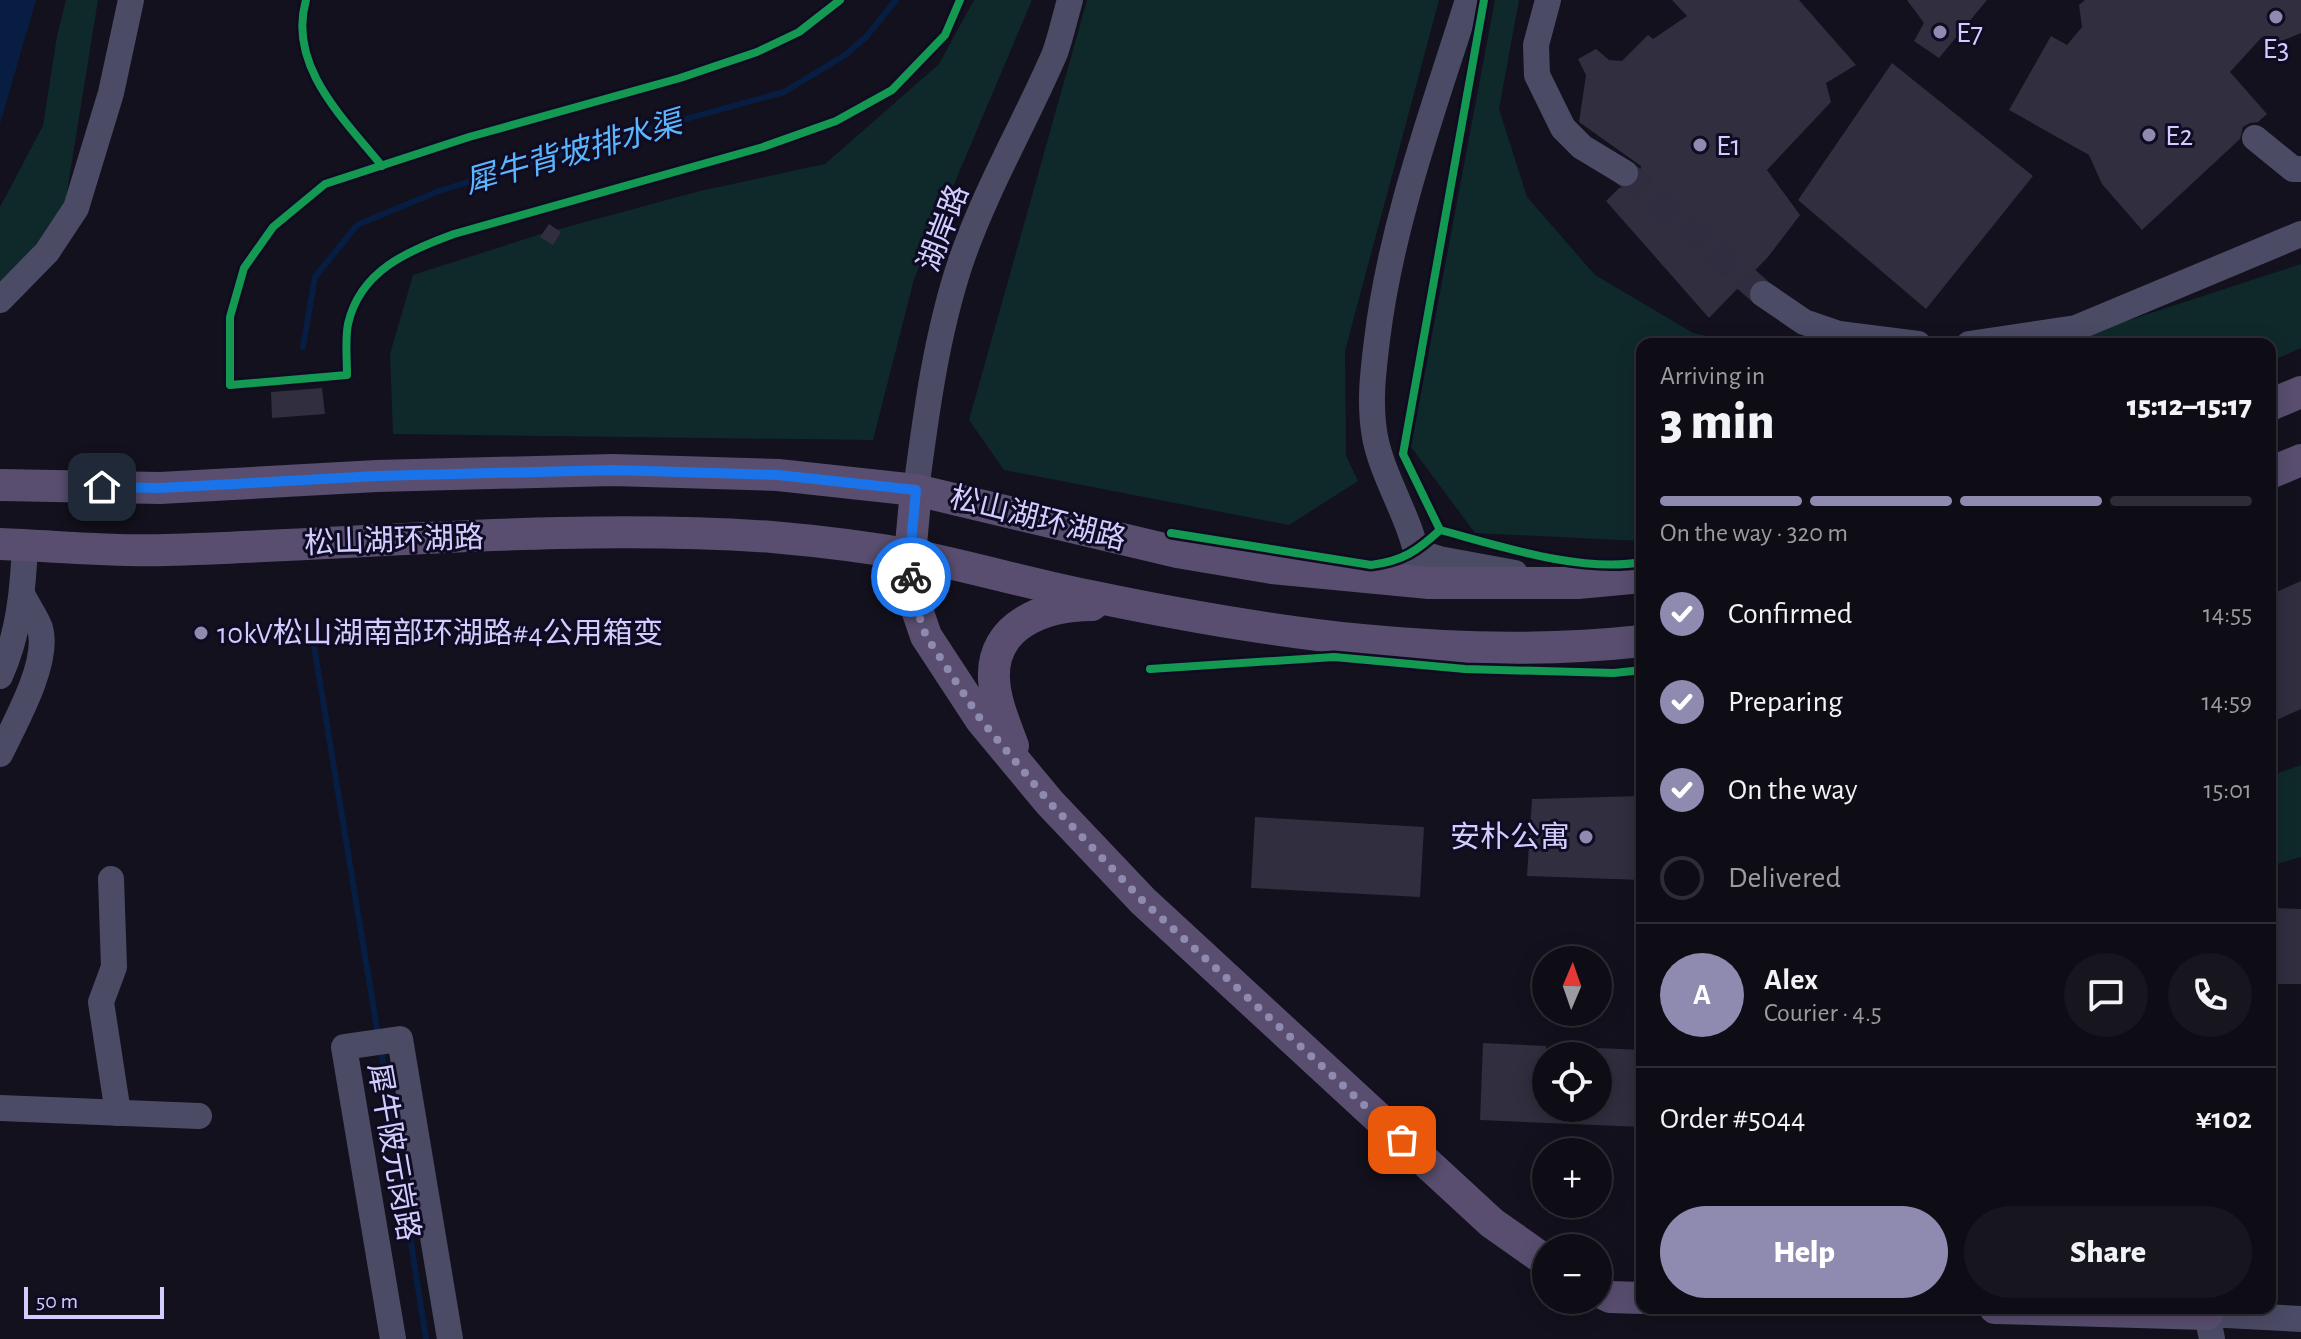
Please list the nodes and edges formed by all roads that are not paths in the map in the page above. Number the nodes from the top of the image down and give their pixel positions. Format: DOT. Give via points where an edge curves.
graph roads {
  1 [pos="131,0"];
  2 [pos="1070,0"];
  3 [pos="1468,0"];
  4 [pos="1548,0"];
  5 [pos="2255,138"];
  6 [pos="2301,169"];
  7 [pos="1625,173"];
  8 [pos="2301,234"];
  9 [pos="1763,294"];
  10 [pos="0,300"];
  11 [pos="1871,338"];
  12 [pos="2009,338"];
  13 [pos="2301,392"];
  14 [pos="2276,402"];
  15 [pos="0,485"];
  16 [pos="916,490"];
  17 [pos="1413,543"];
  18 [pos="12,544"];
  19 [pos="910,555"];
  20 [pos="1636,578"];
  21 [pos="1390,580"];
  22 [pos="1578,583"];
  23 [pos="22,594"];
  24 [pos="1142,606"];
  25 [pos="1636,642"];
  26 [pos="0,676"];
  27 [pos="0,754"];
  28 [pos="1021,767"];
  29 [pos="111,879"];
  30 [pos="0,1108"];
  31 [pos="118,1113"];
  32 [pos="199,1116"];
  33 [pos="1532,1251"];
  34 [pos="1612,1297"];
  35 [pos="1636,1298"];
  36 [pos="2063,1314"];
  37 [pos="2301,1319"];
  38 [pos="2209,1327"];
  39 [pos="393,1339"];
  40 [pos="450,1339"];
  1 -- 10 [label="street" via="111,93 76,208 47,252"];
  2 -- 16 [label="street, 湖岸路" via="1056,50 961,262 928,401"];
  3 -- 17 [label="street" via="1384,283 1371,393 1375,438"];
  4 -- 7 [label="street" via="1536,45 1537,75 1563,128 1582,147"];
  5 -- 6 [label="street" via="2293,169"];
  8 -- 12 [label="street" via="2076,328"];
  9 -- 11 [label="street" via="1804,322"];
  13 -- 14 [label="main road"];
  15 -- 16 [label="main road, 松山湖环湖路" via="160,488 613,470 778,475"];
  16 -- 19 [label="main road"];
  16 -- 21 [label="main road, 松山湖环湖路" via="1177,552"];
  17 -- 21 [label="street" via="1418,563 1410,573"];
  17 -- 22 [label="street" via="1439,559"];
  18 -- 19 [label="main road, 松山湖环湖路" via="161,550 612,533 773,537"];
  18 -- 23 [label="street"];
  19 -- 24 [label="main road, 松山湖环湖路"];
  19 -- 28 [label="main road" via="913,598 926,636 981,720"];
  20 -- 22 [label="main road, 松山湖环湖路"];
  21 -- 22 [label="main road, 松山湖环湖路"];
  23 -- 26 [label="street"];
  23 -- 27 [label="street" via="40,629 40,657"];
  24 -- 25 [label="main road, 松山湖环湖路" via="1262,629 1426,646 1582,647"];
  24 -- 28 [label="main road" via="1052,610 1022,621 1001,642 993,676"];
  28 -- 33 [label="main road" via="1143,901 1492,1223"];
  29 -- 31 [label="street" via="114,967 101,1002"];
  30 -- 31 [label="street"];
  31 -- 32 [label="street"];
  34 -- 35 [label="main road"];
  36 -- 38 [label="main road"];
  37 -- 38 [label="street"];
  39 -- 40 [label="street, 犀牛陂元岗路" via="344,1047 400,1039"];
}
